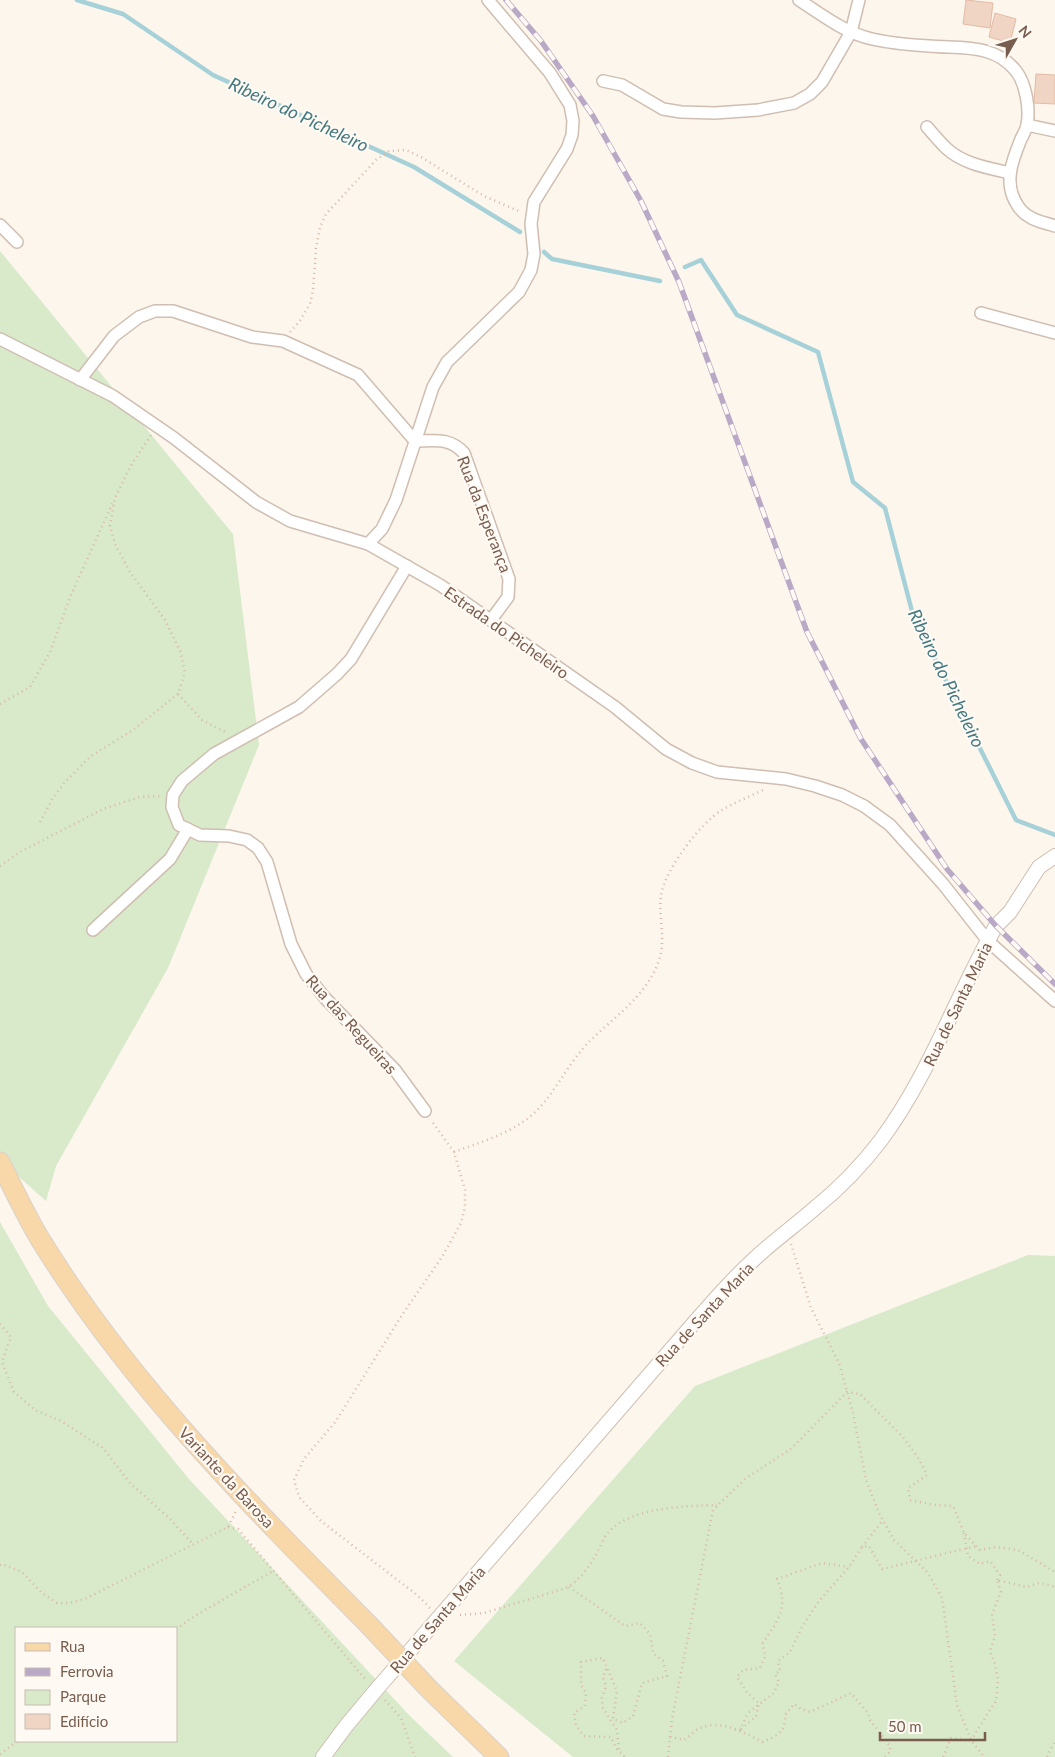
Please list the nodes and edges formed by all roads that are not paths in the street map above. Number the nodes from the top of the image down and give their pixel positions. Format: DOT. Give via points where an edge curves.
graph roads {
  1 [pos="488,0"];
  2 [pos="799,0"];
  3 [pos="859,0"];
  4 [pos="851,32"];
  5 [pos="604,80"];
  6 [pos="1027,125"];
  7 [pos="927,127"];
  8 [pos="1055,131"];
  9 [pos="1010,173"];
  10 [pos="0,225"];
  11 [pos="1055,226"];
  12 [pos="17,242"];
  13 [pos="981,313"];
  14 [pos="1055,334"];
  15 [pos="0,339"];
  16 [pos="80,380"];
  17 [pos="415,441"];
  18 [pos="368,544"];
  19 [pos="407,566"];
  20 [pos="491,620"];
  21 [pos="188,829"];
  22 [pos="1055,856"];
  23 [pos="93,930"];
  24 [pos="988,941"];
  25 [pos="1055,1001"];
  26 [pos="424,1111"];
  27 [pos="0,1162"];
  28 [pos="323,1757"];
  29 [pos="499,1757"];
  1 -- 17 [label="street" via="550,73 570,105 572,135 534,202 531,224 534,254 531,270 520,292 447,362 433,387"];
  2 -- 4 [label="street"];
  3 -- 4 [label="street"];
  4 -- 5 [label="street" via="822,82 810,94 794,102 758,110 715,113 663,109 622,85"];
  4 -- 6 [label="street" via="872,39 970,48 1001,56 1023,82"];
  6 -- 8 [label="street"];
  6 -- 9 [label="street"];
  7 -- 9 [label="street" via="962,159"];
  9 -- 11 [label="street" via="1010,187 1018,207 1030,218"];
  10 -- 12 [label="street"];
  13 -- 14 [label="street"];
  15 -- 16 [label="street, Estrada do Picheleiro"];
  16 -- 17 [label="street" via="114,336 139,317 154,311 173,311 252,336 282,341 358,374"];
  16 -- 18 [label="street, Estrada do Picheleiro" via="113,396 157,426 256,502 290,521"];
  17 -- 18 [label="street" via="396,500 382,529"];
  17 -- 20 [label="street, Rua da Esperança" via="443,441 456,445 464,453 510,579 508,597"];
  18 -- 19 [label="street, Estrada do Picheleiro"];
  19 -- 20 [label="street, Estrada do Picheleiro"];
  19 -- 21 [label="street" via="351,659 337,674 299,707 214,754 182,781 172,807 180,825"];
  20 -- 24 [label="street, Estrada do Picheleiro" via="615,707 666,749 692,763 717,772 786,779 842,794 864,806 890,825"];
  21 -- 23 [label="street" via="170,858"];
  21 -- 26 [label="street, Rua das Regueiras" via="200,836 247,840 258,848 267,862 291,944 306,974 395,1070"];
  22 -- 24 [label="street, Rua de Santa Maria" via="1039,867"];
  24 -- 25 [label="street, Estrada do Picheleiro"];
  24 -- 28 [label="street, Rua de Santa Maria" via="923,1073 881,1139 843,1183 735,1278 694,1322 439,1616"];
  27 -- 29 [label="main road, Variante da Barosa, bridge" via="55,1261 136,1374 201,1451 429,1689"];
}
